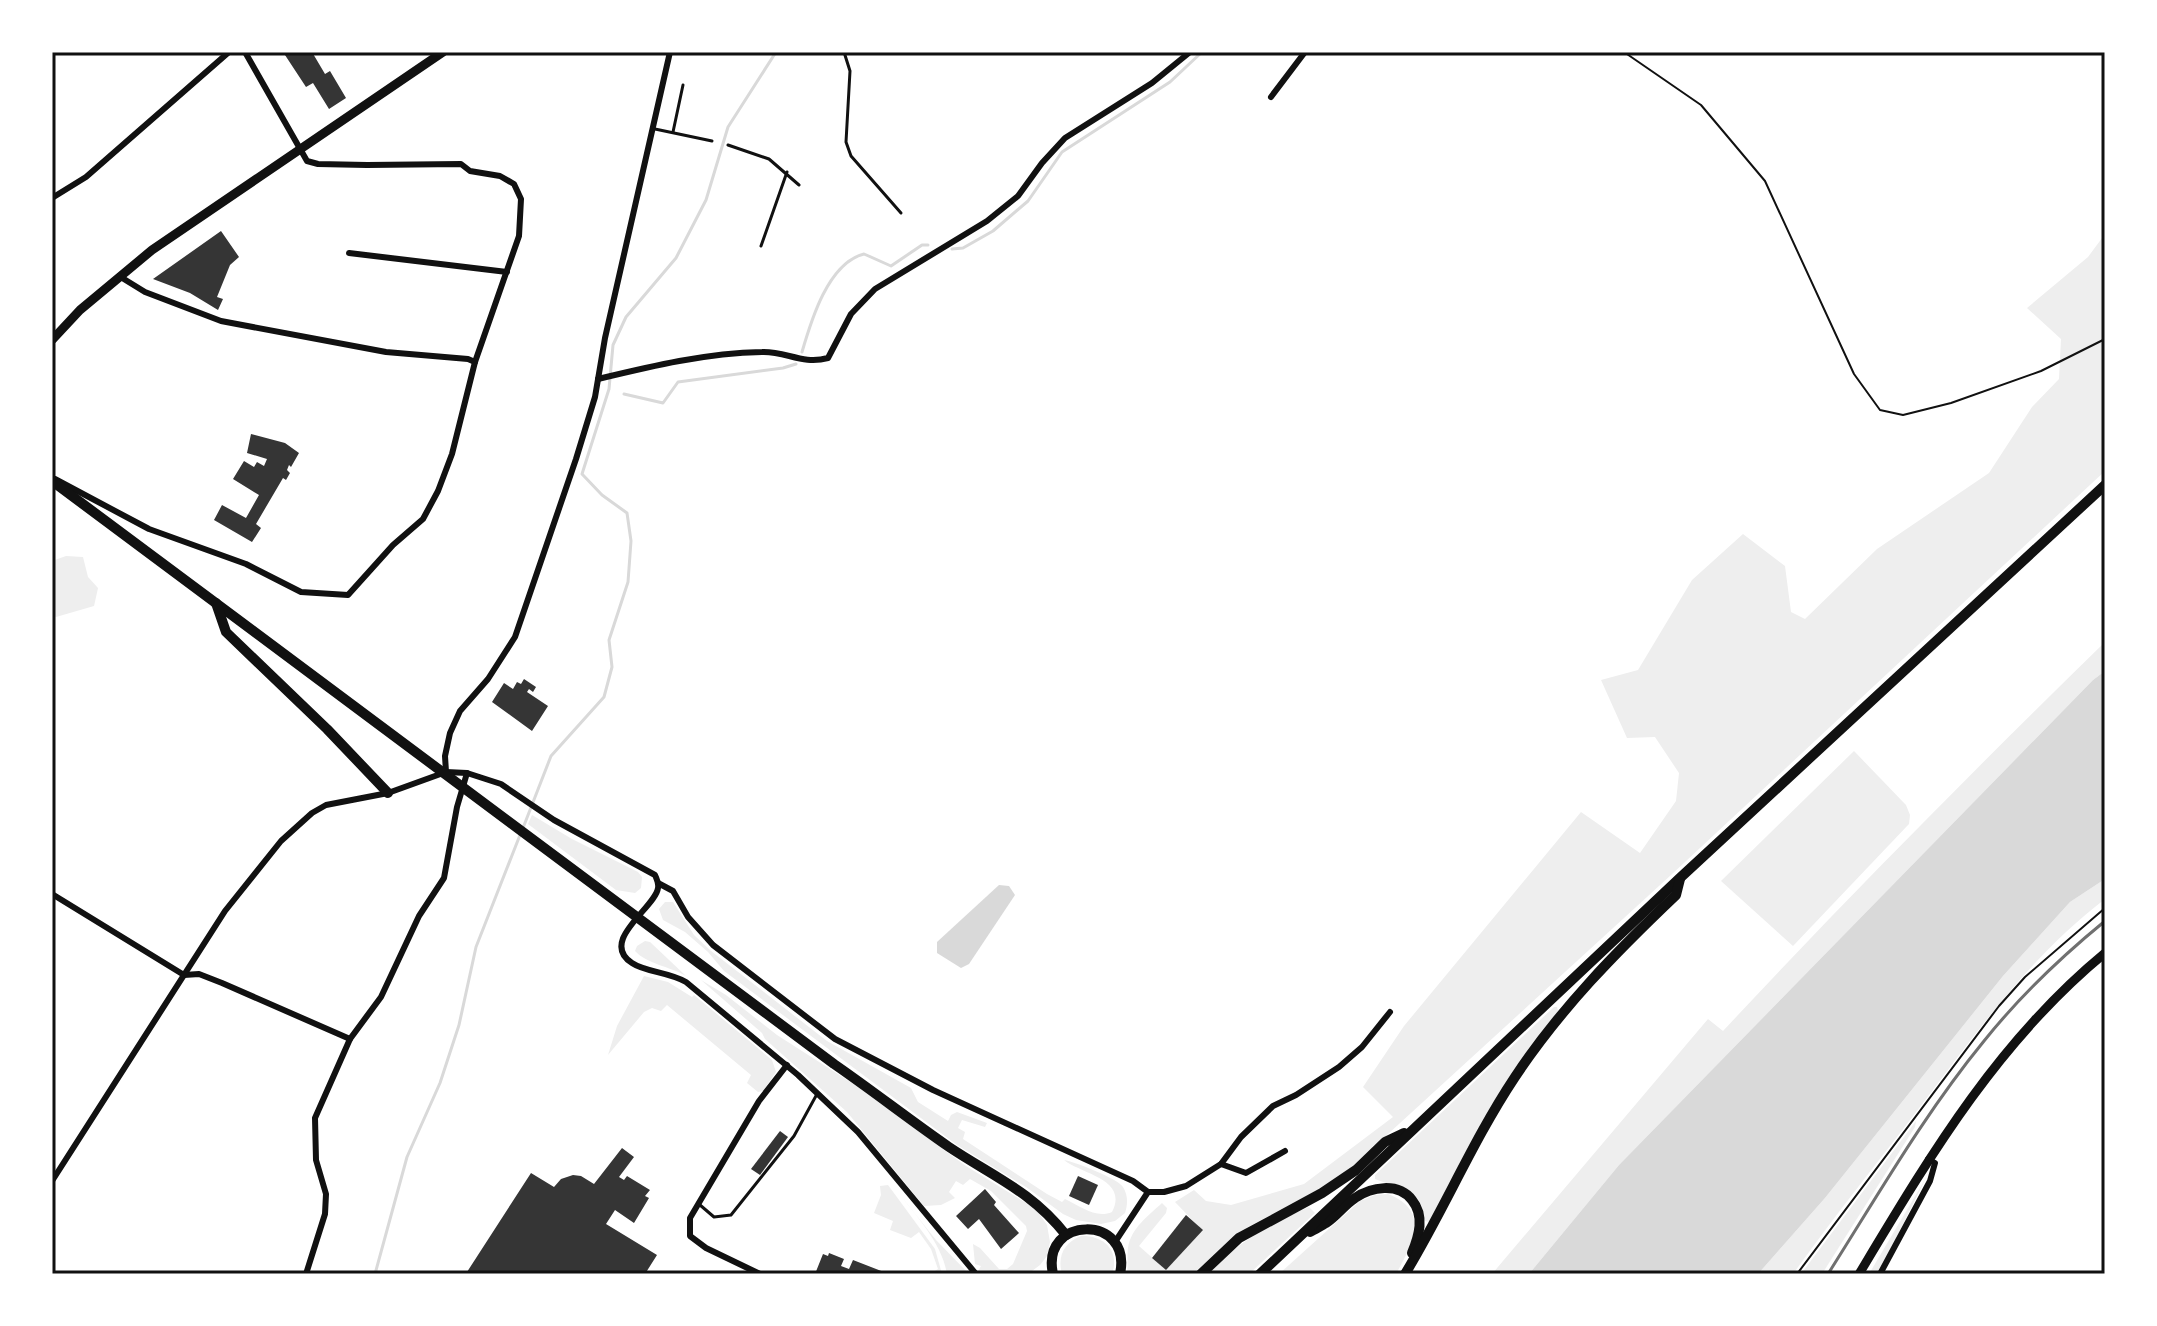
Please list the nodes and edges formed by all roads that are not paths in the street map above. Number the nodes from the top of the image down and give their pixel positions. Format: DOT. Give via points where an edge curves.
graph roads {
  1 [pos="229,52"];
  2 [pos="245,52"];
  3 [pos="443,52"];
  4 [pos="670,52"];
  5 [pos="844,52"];
  6 [pos="1190,52"];
  7 [pos="1305,52"];
  8 [pos="683,85"];
  9 [pos="1271,97"];
  10 [pos="651,129"];
  11 [pos="673,132"];
  12 [pos="712,141"];
  13 [pos="728,145"];
  14 [pos="300,150"];
  15 [pos="787,172"];
  16 [pos="799,185"];
  17 [pos="52,198"];
  18 [pos="901,213"];
  19 [pos="761,246"];
  20 [pos="349,253"];
  21 [pos="507,272"];
  22 [pos="119,276"];
  23 [pos="52,340"];
  24 [pos="475,362"];
  25 [pos="598,379"];
  26 [pos="52,480"];
  27 [pos="2105,485"];
  28 [pos="216,601"];
  29 [pos="446,772"];
  30 [pos="467,773"];
  31 [pos="388,793"];
  32 [pos="1681,877"];
  33 [pos="658,883"];
  34 [pos="52,894"];
  35 [pos="637,917"];
  36 [pos="2105,953"];
  37 [pos="184,975"];
  38 [pos="1390,1012"];
  39 [pos="350,1039"];
  40 [pos="787,1065"];
  41 [pos="818,1092"];
  42 [pos="1413,1129"];
  43 [pos="1285,1151"];
  44 [pos="1927,1159"];
  45 [pos="1221,1164"];
  46 [pos="52,1181"];
  47 [pos="1148,1192"];
  48 [pos="697,1203"];
  49 [pos="1066,1235"];
  50 [pos="1297,1238"];
  51 [pos="1115,1242"];
  52 [pos="306,1274"];
  53 [pos="760,1274"];
  54 [pos="976,1274"];
  55 [pos="1053,1274"];
  56 [pos="1120,1274"];
  57 [pos="1201,1274"];
  58 [pos="1260,1274"];
  59 [pos="1404,1274"];
  60 [pos="1859,1274"];
  61 [pos="1880,1274"];
  1 -- 17 [label="street" via="86,177"];
  2 -- 14 [label="street"];
  3 -- 14 [label="main road"];
  4 -- 10 [label="street"];
  5 -- 18 [label="lane" via="850,71 846,142 851,156"];
  6 -- 25 [label="street" via="1152,83 1065,138 1018,196 987,221 875,289 851,314 828,358 813,362 766,352 692,357"];
  7 -- 9 [label="street"];
  8 -- 11 [label="lane"];
  10 -- 11 [label="lane"];
  10 -- 25 [label="street"];
  11 -- 12 [label="lane"];
  13 -- 15 [label="lane" via="769,159"];
  14 -- 21 [label="street" via="313,163 461,164 509,180 519,191 522,219"];
  14 -- 22 [label="main road"];
  15 -- 16 [label="lane"];
  15 -- 19 [label="lane"];
  20 -- 21 [label="street"];
  21 -- 24 [label="street"];
  22 -- 23 [label="main road"];
  22 -- 24 [label="street" via="145,292 221,321 386,352"];
  24 -- 26 [label="street" via="452,454 431,505 348,595 301,592 246,564 149,529"];
  25 -- 29 [label="street" via="561,509 515,637 460,711 450,733"];
  26 -- 28 [label="main road"];
  27 -- 32 [label="main road"];
  28 -- 31 [label="main road" via="226,632"];
  28 -- 35 [label="main road"];
  29 -- 30 [label="street"];
  29 -- 31 [label="street"];
  30 -- 33 [label="street" via="501,784 641,866"];
  30 -- 39 [label="street" via="444,878 419,916 381,997"];
  31 -- 37 [label="street" via="326,805 312,813 281,841 225,911"];
  32 -- 42 [label="main road"];
  32 -- 59 [label="main road" via="1676,895 1589,982 1515,1077"];
  33 -- 35 [label="street" via="655,896"];
  33 -- 47 [label="street" via="673,891 713,945 835,1039"];
  34 -- 37 [label="street"];
  35 -- 40 [label="street" via="623,938 622,952 628,960 686,982"];
  35 -- 49 [label="main road" via="947,1145 1032,1198"];
  36 -- 44 [label="main road" via="2022,1034"];
  37 -- 39 [label="street" via="199,974"];
  37 -- 46 [label="street"];
  38 -- 45 [label="street" via="1339,1067 1273,1106"];
  39 -- 52 [label="street" via="315,1118 325,1214"];
  40 -- 41 [label="street"];
  40 -- 48 [label="street"];
  41 -- 48 [label="lane" via="794,1136 731,1215 714,1217"];
  41 -- 54 [label="street"];
  42 -- 50 [label="main road"];
  42 -- 57 [label="main road" via="1385,1142 1322,1193 1239,1238"];
  43 -- 45 [label="street" via="1246,1173"];
  44 -- 60 [label="main road"];
  44 -- 61 [label="street" via="1935,1163 1930,1181"];
  45 -- 47 [label="street" via="1186,1186"];
  47 -- 51 [label="street"];
  48 -- 53 [label="street" via="690,1236"];
  49 -- 51 [label="main road" via="1096,1229"];
  49 -- 55 [label="main road" via="1053,1254"];
  50 -- 58 [label="main road"];
  50 -- 59 [label="main road" via="1328,1222 1356,1197 1375,1189 1402,1191 1412,1200 1420,1227"];
  51 -- 56 [label="main road"];
}
